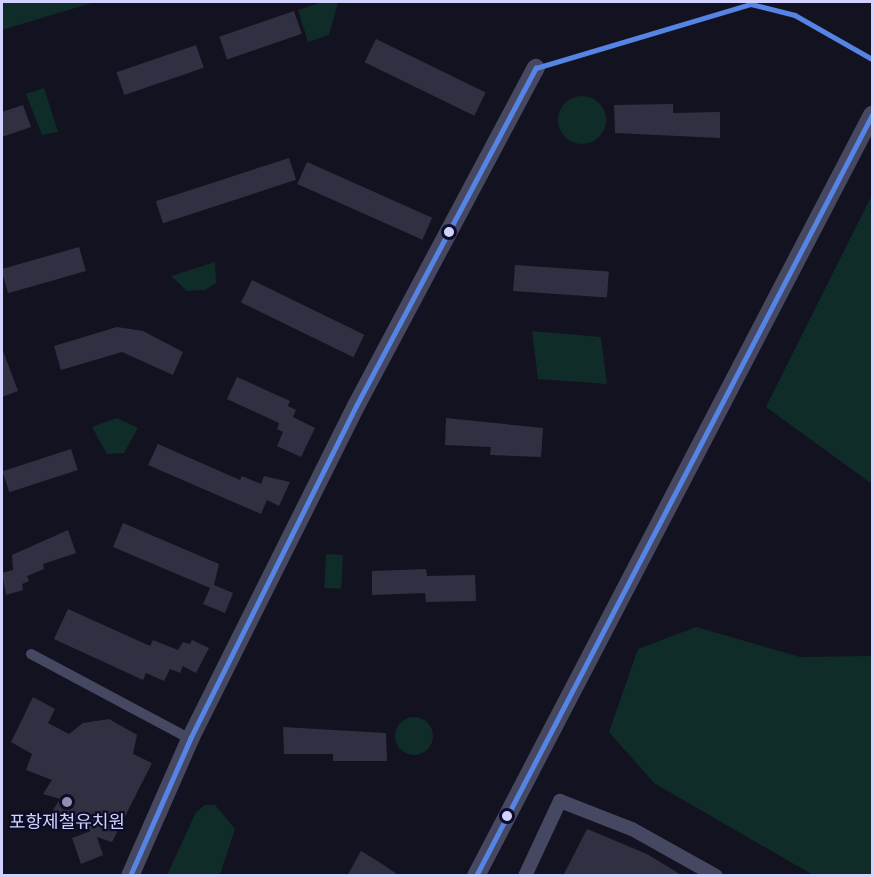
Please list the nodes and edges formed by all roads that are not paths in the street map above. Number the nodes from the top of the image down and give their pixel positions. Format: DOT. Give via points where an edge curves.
graph roads {
  1 [pos="536,68"];
  2 [pos="873,115"];
  3 [pos="31,654"];
  4 [pos="190,740"];
  5 [pos="130,876"];
  6 [pos="476,876"];
  7 [pos="525,876"];
  8 [pos="716,876"];
  1 -- 4 [label="street" via="357,406"];
  2 -- 6 [label="street"];
  3 -- 4 [label="street"];
  4 -- 5 [label="street"];
  7 -- 8 [label="street" via="560,801 632,829"];
}
